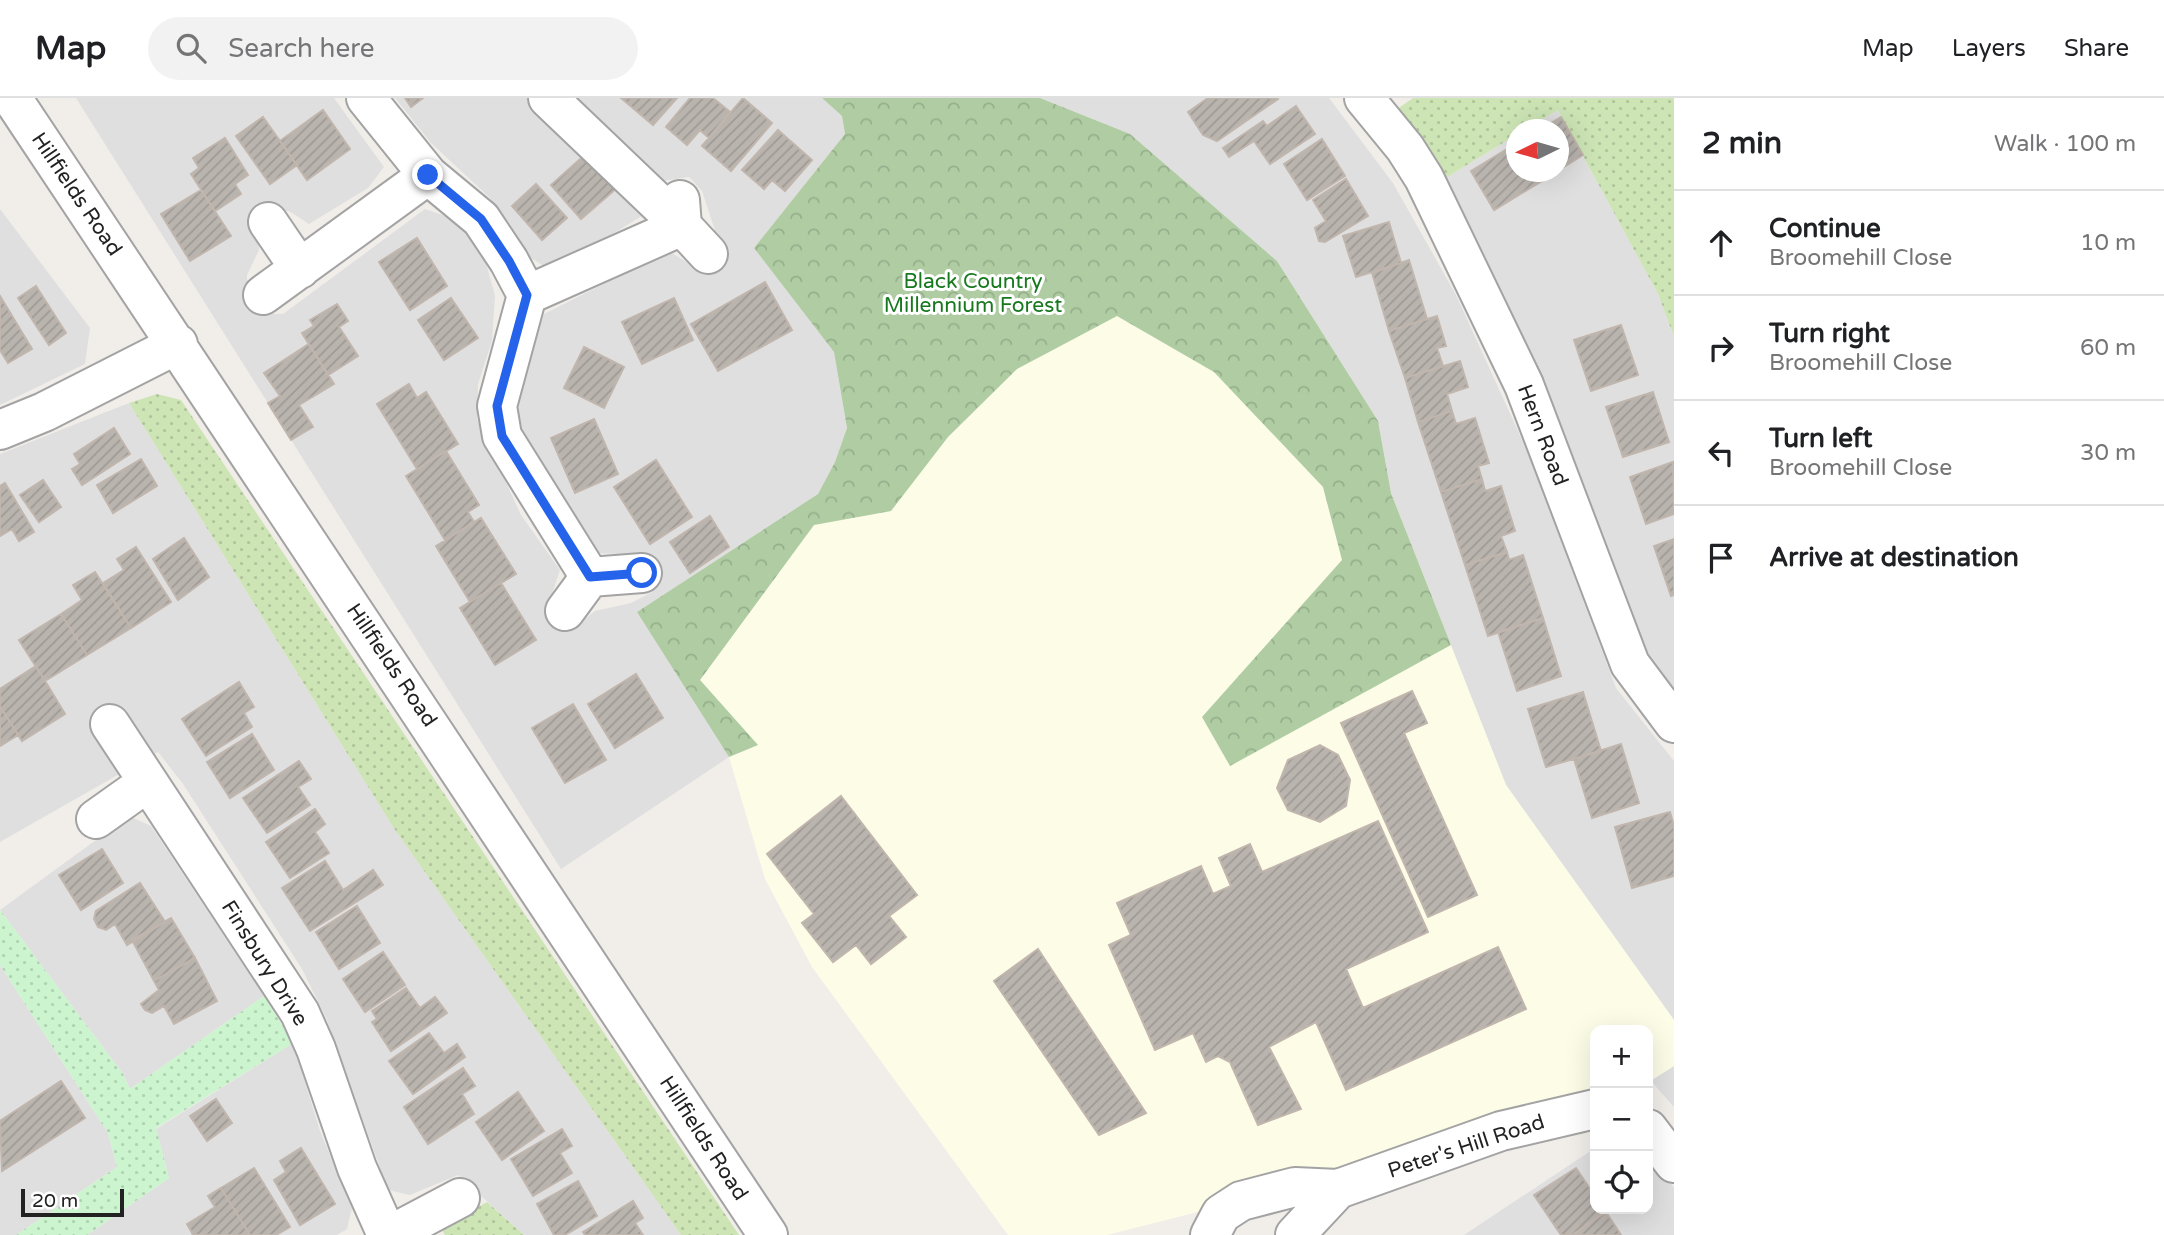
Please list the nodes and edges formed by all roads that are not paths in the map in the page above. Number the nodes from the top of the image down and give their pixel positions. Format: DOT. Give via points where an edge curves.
graph roads {
  1 [pos="12,98"];
  2 [pos="366,98"];
  3 [pos="548,98"];
  4 [pos="1364,98"];
  5 [pos="428,175"];
  6 [pos="680,189"];
  7 [pos="268,222"];
  8 [pos="682,226"];
  9 [pos="708,254"];
  10 [pos="300,269"];
  11 [pos="263,295"];
  12 [pos="527,295"];
  13 [pos="178,344"];
  14 [pos="0,430"];
  15 [pos="642,573"];
  16 [pos="590,577"];
  17 [pos="565,611"];
  18 [pos="1674,723"];
  19 [pos="110,724"];
  20 [pos="148,782"];
  21 [pos="96,819"];
  22 [pos="1590,1110"];
  23 [pos="1653,1136"];
  24 [pos="1674,1163"];
  25 [pos="1338,1189"];
  26 [pos="460,1198"];
  27 [pos="389,1235"];
  28 [pos="768,1235"];
  29 [pos="1210,1235"];
  30 [pos="1296,1235"];
  1 -- 13 [label="street, Hillfields Road"];
  2 -- 5 [label="street"];
  3 -- 8 [label="street"];
  4 -- 18 [label="street, Hern Road" via="1424,178 1524,385 1630,664"];
  5 -- 10 [label="street"];
  5 -- 12 [label="street" via="481,219"];
  6 -- 8 [label="street"];
  7 -- 10 [label="street"];
  8 -- 9 [label="street"];
  8 -- 12 [label="street"];
  10 -- 11 [label="street"];
  12 -- 16 [label="street" via="497,406 502,436"];
  13 -- 14 [label="street"];
  13 -- 28 [label="street, Hillfields Road"];
  15 -- 16 [label="street"];
  16 -- 17 [label="street"];
  19 -- 20 [label="street, Finsbury Drive"];
  20 -- 21 [label="street"];
  20 -- 27 [label="street, Finsbury Drive" via="300,1013 357,1168"];
  22 -- 25 [label="street, Peter's Hill Road" via="1501,1131"];
  23 -- 24 [label="street"];
  25 -- 29 [label="street, Peter's Hill Road" via="1295,1187 1241,1201 1221,1214"];
  25 -- 30 [label="street, Peter's Hill Road"];
  26 -- 27 [label="street, Finsbury Drive"];
}
